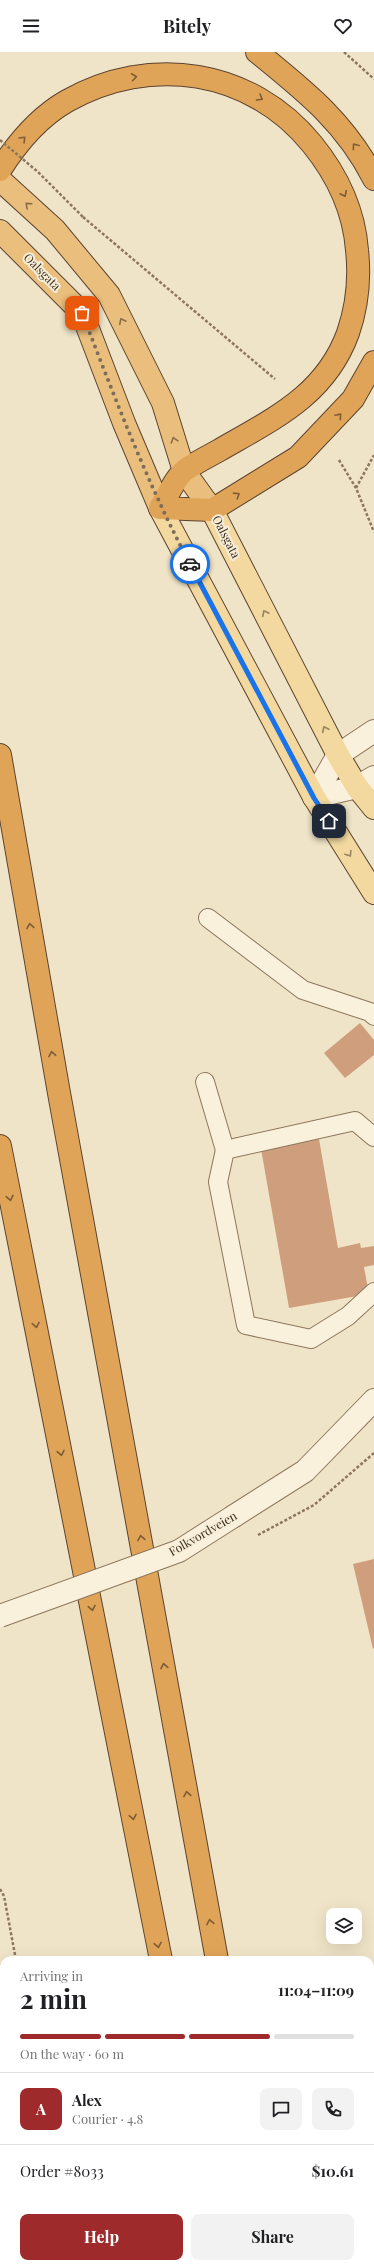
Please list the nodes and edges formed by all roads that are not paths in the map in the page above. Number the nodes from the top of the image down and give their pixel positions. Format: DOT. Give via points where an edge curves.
graph roads {
  1 [pos="257,52"];
  2 [pos="0,170"];
  3 [pos="374,179"];
  4 [pos="0,180"];
  5 [pos="0,231"];
  6 [pos="374,362"];
  7 [pos="184,471"];
  8 [pos="160,508"];
  9 [pos="212,510"];
  10 [pos="374,731"];
  11 [pos="0,755"];
  12 [pos="338,755"];
  13 [pos="366,782"];
  14 [pos="314,798"];
  15 [pos="374,808"];
  16 [pos="374,893"];
  17 [pos="208,918"];
  18 [pos="374,1016"];
  19 [pos="205,1082"];
  20 [pos="374,1137"];
  21 [pos="0,1146"];
  22 [pos="225,1150"];
  23 [pos="374,1292"];
  24 [pos="374,1400"];
  25 [pos="0,1616"];
  26 [pos="160,1956"];
  27 [pos="216,1956"];
  3 -- 1 [label="highway, one-way" via="362,156 342,128 321,106"];
  2 -- 7 [label="highway, one-way" via="18,144 42,119 65,102 98,85 131,77 165,74 202,77 232,84 260,98 282,113 304,134 337,180 348,203 356,230 358,258 355,310 340,354 307,395 286,412"];
  7 -- 4 [label="highway, Oalsgata, one-way" via="163,403 109,295 55,230"];
  5 -- 8 [label="highway, Oalsgata" via="82,313"];
  9 -- 6 [label="highway, one-way" via="298,457 353,399"];
  7 -- 8 [label="highway"];
  7 -- 9 [label="highway, Oalsgata"];
  8 -- 9 [label="highway"];
  8 -- 14 [label="main road, Oalsgata"];
  12 -- 9 [label="main road, Oalsgata, one-way"];
  10 -- 12 [label="street"];
  27 -- 11 [label="highway, one-way"];
  12 -- 13 [label="main road, Oalsgata"];
  12 -- 14 [label="street"];
  13 -- 14 [label="street"];
  13 -- 15 [label="main road, Oalsgata"];
  14 -- 16 [label="main road, Oalsgata, one-way"];
  17 -- 18 [label="lane" via="304,990 370,1012"];
  19 -- 22 [label="lane"];
  20 -- 22 [label="lane" via="355,1121"];
  21 -- 26 [label="highway, one-way"];
  22 -- 23 [label="lane" via="218,1182 246,1325 311,1338 348,1316"];
  24 -- 25 [label="street, Folkvordveien, bridge" via="305,1471 179,1550"];
}
